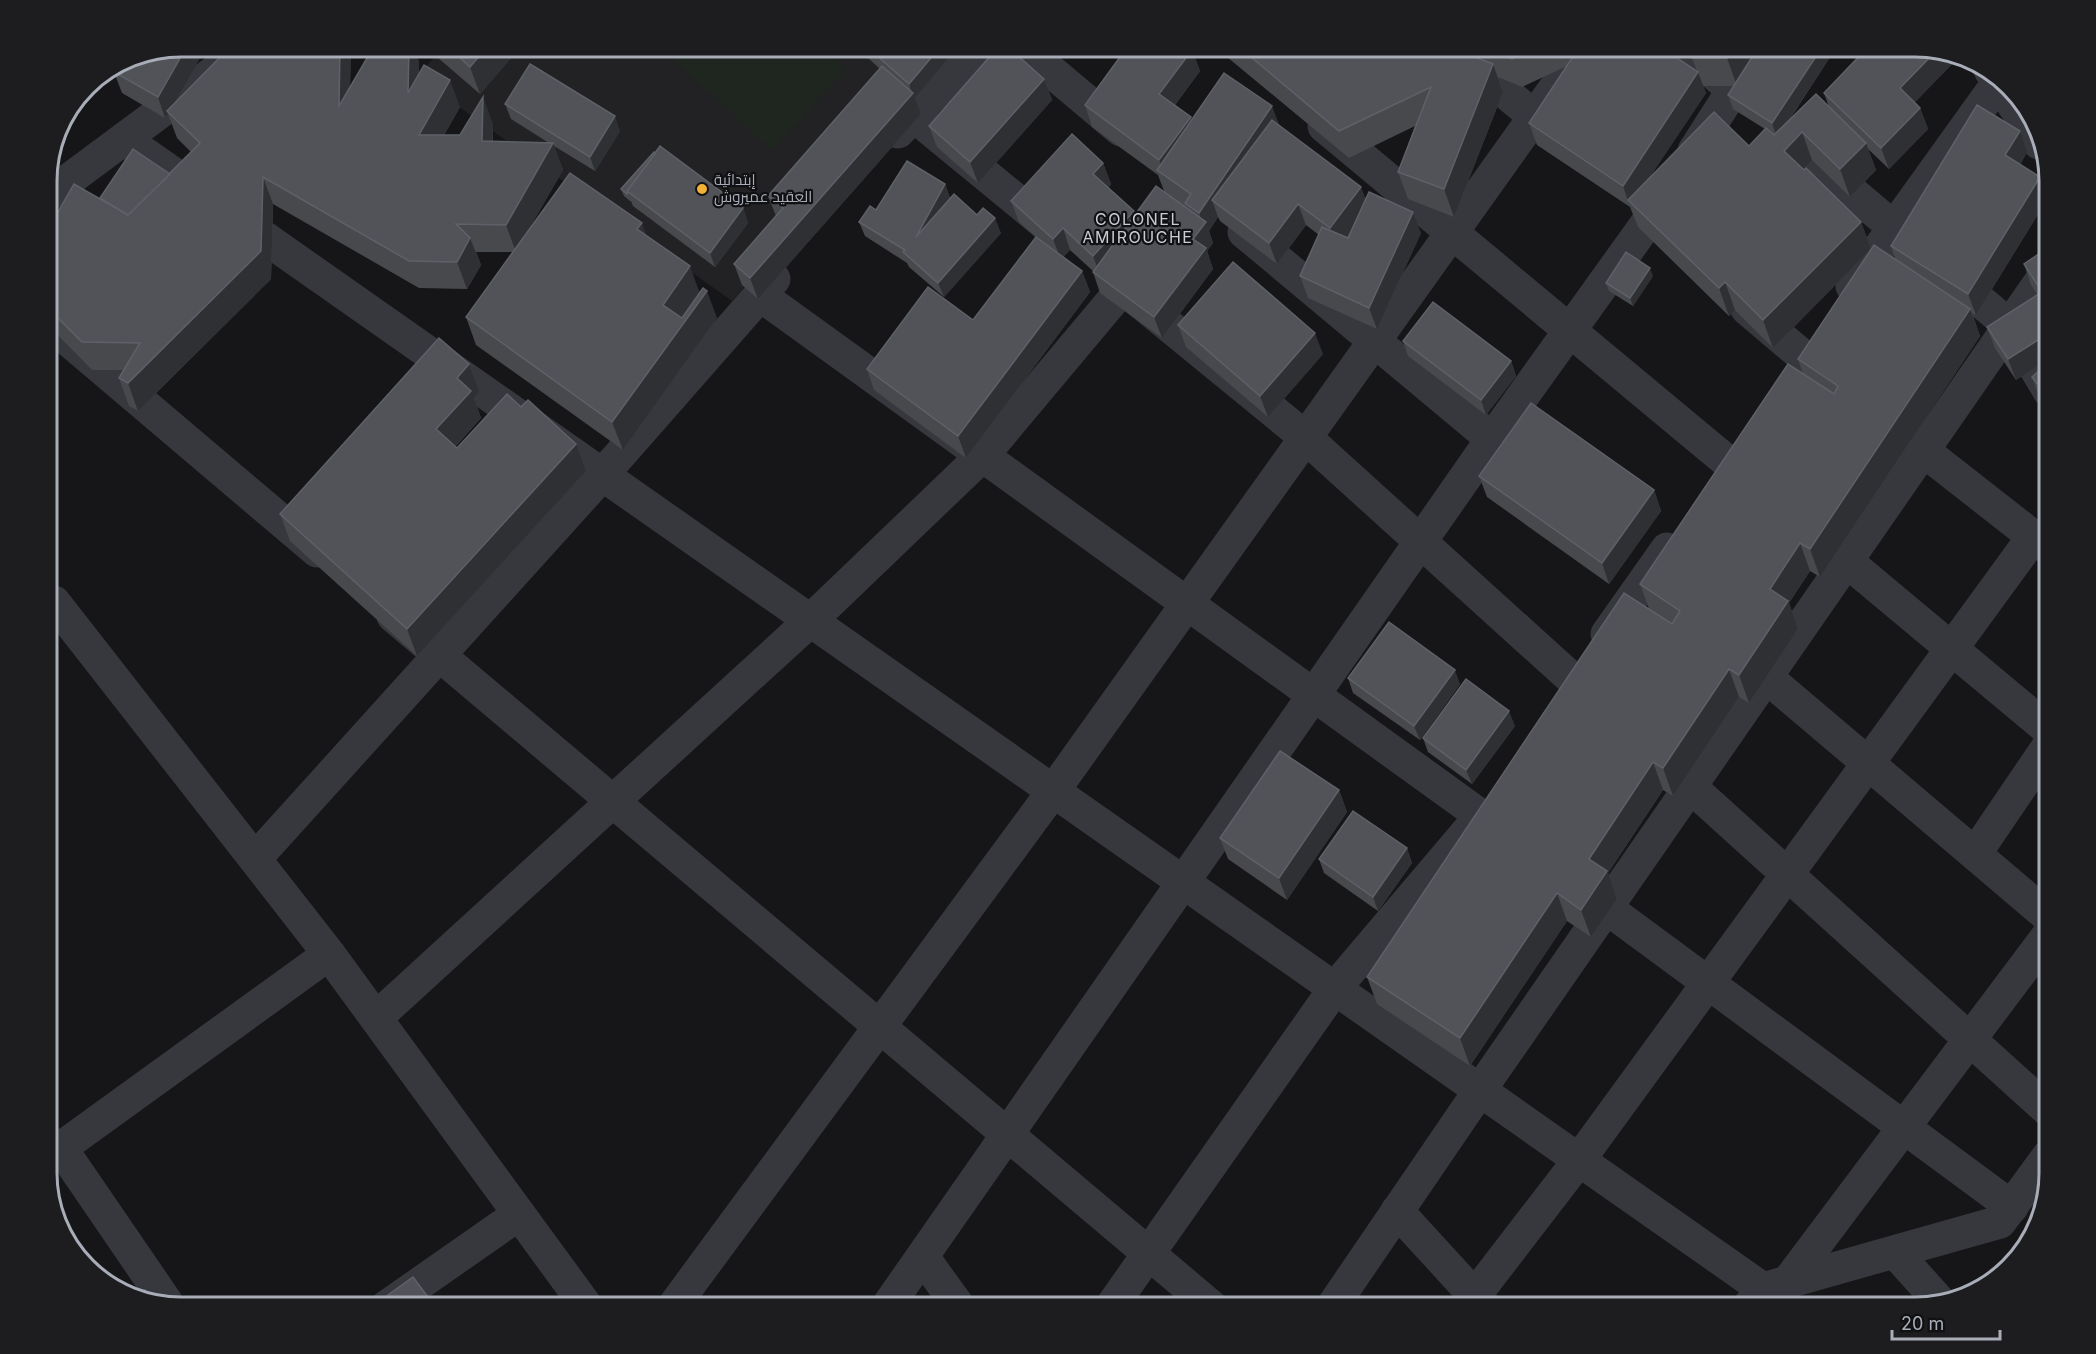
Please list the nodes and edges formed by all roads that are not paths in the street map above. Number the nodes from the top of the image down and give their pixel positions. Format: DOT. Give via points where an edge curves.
graph roads {
  1 [pos="234,57"];
  2 [pos="970,57"];
  3 [pos="1034,57"];
  4 [pos="1463,57"];
  5 [pos="1578,57"];
  6 [pos="1695,57"];
  7 [pos="1754,57"];
  8 [pos="1991,84"];
  9 [pos="1733,90"];
  10 [pos="1299,106"];
  11 [pos="1760,113"];
  12 [pos="914,116"];
  13 [pos="1537,117"];
  14 [pos="124,139"];
  15 [pos="1796,143"];
  16 [pos="1571,149"];
  17 [pos="1148,152"];
  18 [pos="880,153"];
  19 [pos="57,189"];
  20 [pos="1624,198"];
  21 [pos="1220,213"];
  22 [pos="1893,227"];
  23 [pos="1659,230"];
  24 [pos="1452,233"];
  25 [pos="1068,243"];
  26 [pos="790,259"];
  27 [pos="1096,265"];
  28 [pos="2039,284"];
  29 [pos="1721,286"];
  30 [pos="1123,288"];
  31 [pos="760,295"];
  32 [pos="2010,326"];
  33 [pos="57,330"];
  34 [pos="1570,332"];
  35 [pos="1374,341"];
  36 [pos="1795,367"];
  37 [pos="2039,374"];
  38 [pos="1858,400"];
  39 [pos="1886,422"];
  40 [pos="1748,434"];
  41 [pos="1305,437"];
  42 [pos="1492,440"];
  43 [pos="1923,450"];
  44 [pos="983,455"];
  45 [pos="1728,462"];
  46 [pos="603,474"];
  47 [pos="1708,491"];
  48 [pos="1783,508"];
  49 [pos="1681,529"];
  50 [pos="1810,531"];
  51 [pos="2039,541"];
  52 [pos="1421,542"];
  53 [pos="2039,545"];
  54 [pos="1847,561"];
  55 [pos="340,570"];
  56 [pos="1648,576"];
  57 [pos="367,594"];
  58 [pos="1675,600"];
  59 [pos="1187,603"];
  60 [pos="57,606"];
  61 [pos="811,620"];
  62 [pos="1730,646"];
  63 [pos="1952,649"];
  64 [pos="440,656"];
  65 [pos="1766,677"];
  66 [pos="1574,681"];
  67 [pos="1314,694"];
  68 [pos="1554,710"];
  69 [pos="2039,722"];
  70 [pos="2039,760"];
  71 [pos="1868,763"];
  72 [pos="1500,786"];
  73 [pos="1690,787"];
  74 [pos="1054,790"];
  75 [pos="613,802"];
  76 [pos="1480,814"];
  77 [pos="1975,854"];
  78 [pos="255,859"];
  79 [pos="1787,874"];
  80 [pos="1184,882"];
  81 [pos="1606,908"];
  82 [pos="2039,908"];
  83 [pos="2039,947"];
  84 [pos="329,954"];
  85 [pos="1708,983"];
  86 [pos="1335,988"];
  87 [pos="376,1018"];
  88 [pos="880,1028"];
  89 [pos="1970,1040"];
  90 [pos="1480,1090"];
  91 [pos="2039,1102"];
  92 [pos="1904,1128"];
  93 [pos="1007,1136"];
  94 [pos="57,1145"];
  95 [pos="57,1157"];
  96 [pos="1579,1160"];
  97 [pos="2039,1174"];
  98 [pos="2012,1207"];
  99 [pos="1397,1211"];
  100 [pos="519,1214"];
  101 [pos="1896,1252"];
  102 [pos="1148,1255"];
  103 [pos="923,1257"];
  104 [pos="1766,1293"];
  105 [pos="161,1296"];
  106 [pos="1934,1296"];
  107 [pos="402,1297"];
  108 [pos="579,1297"];
  109 [pos="682,1297"];
  110 [pos="895,1297"];
  111 [pos="951,1297"];
  112 [pos="1119,1297"];
  113 [pos="1199,1297"];
  114 [pos="1339,1297"];
  115 [pos="1469,1297"];
  116 [pos="1480,1297"];
  1 -- 14 [label="street"];
  2 -- 12 [label="street"];
  3 -- 17 [label="street"];
  4 -- 13 [label="street"];
  5 -- 13 [label="street"];
  6 -- 9 [label="street"];
  7 -- 9 [label="street"];
  8 -- 22 [label="street"];
  9 -- 11 [label="street"];
  9 -- 23 [label="street"];
  10 -- 24 [label="street"];
  12 -- 18 [label="street"];
  12 -- 25 [label="street"];
  13 -- 16 [label="street"];
  13 -- 24 [label="street"];
  14 -- 19 [label="street"];
  14 -- 46 [label="street"];
  15 -- 22 [label="street"];
  20 -- 23 [label="street"];
  21 -- 35 [label="street"];
  22 -- 32 [label="street"];
  22 -- 36 [label="street"];
  23 -- 34 [label="street"];
  24 -- 34 [label="street"];
  24 -- 35 [label="street"];
  26 -- 31 [label="street"];
  27 -- 30 [label="street"];
  28 -- 32 [label="street"];
  29 -- 36 [label="street"];
  30 -- 41 [label="street"];
  30 -- 44 [label="street"];
  31 -- 44 [label="street"];
  31 -- 46 [label="street"];
  32 -- 37 [label="street"];
  32 -- 43 [label="street"];
  33 -- 55 [label="street"];
  34 -- 42 [label="street"];
  34 -- 45 [label="street"];
  35 -- 41 [label="street"];
  35 -- 42 [label="street"];
  36 -- 38 [label="street"];
  39 -- 43 [label="street"];
  40 -- 45 [label="street"];
  41 -- 52 [label="street"];
  41 -- 59 [label="street"];
  42 -- 52 [label="street"];
  43 -- 51 [label="street"];
  43 -- 54 [label="street"];
  44 -- 59 [label="street"];
  44 -- 61 [label="street"];
  45 -- 47 [label="street"];
  45 -- 48 [label="street"];
  46 -- 61 [label="street"];
  46 -- 64 [label="street"];
  49 -- 56 [label="street"];
  50 -- 54 [label="street"];
  52 -- 66 [label="street"];
  52 -- 67 [label="street"];
  53 -- 63 [label="street"];
  54 -- 63 [label="street"];
  54 -- 65 [label="street"];
  56 -- 58 [label="street"];
  56 -- 66 [label="street"];
  57 -- 64 [label="street"];
  59 -- 67 [label="street"];
  59 -- 74 [label="street"];
  60 -- 78 [label="street"];
  61 -- 74 [label="street"];
  61 -- 75 [label="street"];
  62 -- 65 [label="street"];
  63 -- 69 [label="street"];
  63 -- 71 [label="street"];
  64 -- 75 [label="street"];
  64 -- 78 [label="street"];
  65 -- 71 [label="street"];
  65 -- 73 [label="street"];
  66 -- 68 [label="street"];
  66 -- 73 [label="street"];
  67 -- 76 [label="street"];
  67 -- 80 [label="street"];
  70 -- 77 [label="street"];
  71 -- 77 [label="street"];
  71 -- 79 [label="street"];
  72 -- 76 [label="street"];
  73 -- 79 [label="street"];
  73 -- 81 [label="street"];
  74 -- 80 [label="street"];
  74 -- 88 [label="street"];
  75 -- 87 [label="street"];
  75 -- 88 [label="street"];
  76 -- 81 [label="street"];
  76 -- 86 [label="street" via="1463,840"];
  77 -- 82 [label="street"];
  78 -- 84 [label="street"];
  79 -- 85 [label="street"];
  79 -- 89 [label="street"];
  80 -- 86 [label="street"];
  80 -- 93 [label="street"];
  81 -- 85 [label="street"];
  81 -- 90 [label="street"];
  83 -- 89 [label="street"];
  84 -- 87 [label="street"];
  84 -- 94 [label="street"];
  85 -- 92 [label="street"];
  85 -- 96 [label="street"];
  86 -- 90 [label="street"];
  86 -- 102 [label="street"];
  87 -- 100 [label="street"];
  88 -- 93 [label="street"];
  88 -- 109 [label="street"];
  89 -- 91 [label="street"];
  89 -- 92 [label="street"];
  90 -- 96 [label="street"];
  90 -- 99 [label="street"];
  92 -- 98 [label="street"];
  92 -- 104 [label="street"];
  93 -- 102 [label="street"];
  93 -- 103 [label="street"];
  95 -- 105 [label="street"];
  96 -- 104 [label="street"];
  96 -- 116 [label="street"];
  97 -- 98 [label="street"];
  98 -- 101 [label="street" via="2000,1222"];
  99 -- 114 [label="street"];
  99 -- 115 [label="street"];
  100 -- 107 [label="street"];
  100 -- 108 [label="street"];
  101 -- 104 [label="street"];
  101 -- 106 [label="street"];
  102 -- 112 [label="street"];
  102 -- 113 [label="street"];
  103 -- 110 [label="street"];
  103 -- 111 [label="street"];
}
